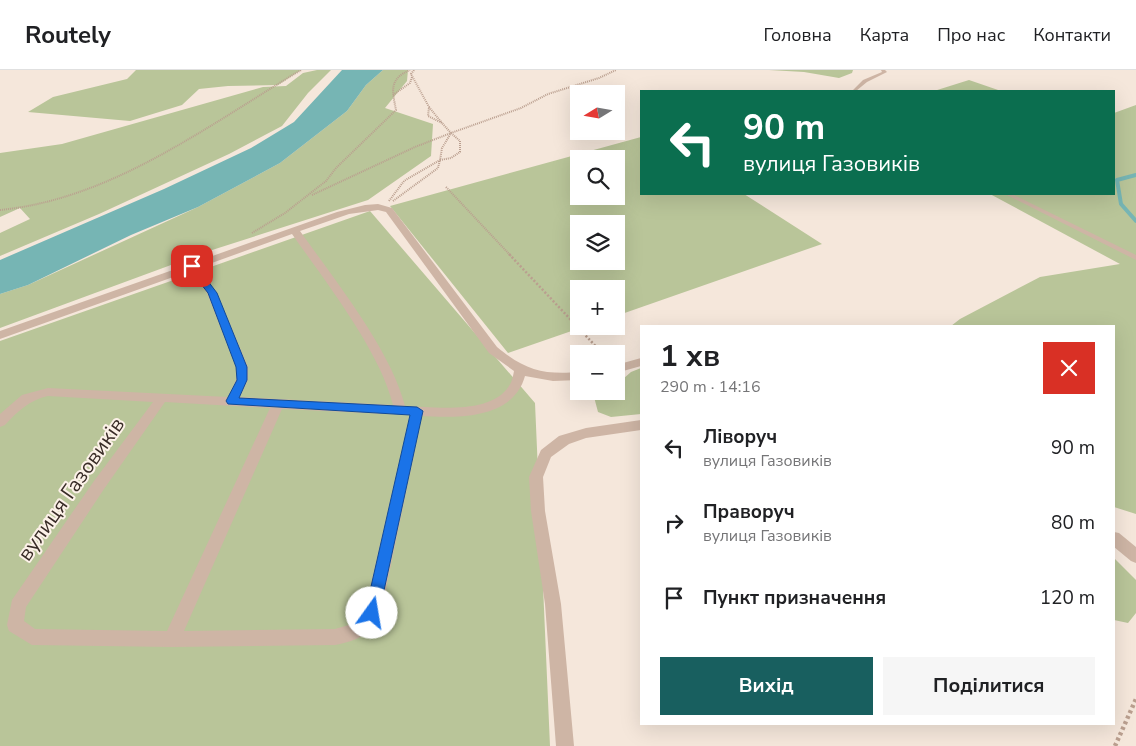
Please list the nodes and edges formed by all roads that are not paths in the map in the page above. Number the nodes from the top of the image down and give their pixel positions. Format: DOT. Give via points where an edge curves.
graph roads {
  1 [pos="883,70"];
  2 [pos="855,90"];
  3 [pos="1010,195"];
  4 [pos="294,230"];
  5 [pos="1136,258"];
  6 [pos="192,266"];
  7 [pos="0,335"];
  8 [pos="640,362"];
  9 [pos="625,366"];
  10 [pos="520,371"];
  11 [pos="570,377"];
  12 [pos="162,398"];
  13 [pos="232,401"];
  14 [pos="278,404"];
  15 [pos="400,410"];
  16 [pos="417,411"];
  17 [pos="0,422"];
  18 [pos="640,425"];
  19 [pos="1115,539"];
  20 [pos="1136,556"];
  21 [pos="172,639"];
  22 [pos="565,746"];
  1 -- 2 [label="lane" via="885,72 865,81"];
  3 -- 5 [label="lane"];
  4 -- 6 [label="street"];
  4 -- 10 [label="street" via="366,208 389,210 493,350"];
  4 -- 15 [label="street" via="375,350 397,395"];
  6 -- 7 [label="street"];
  6 -- 13 [label="street" via="212,293 242,367 242,380"];
  8 -- 9 [label="street"];
  10 -- 11 [label="street"];
  10 -- 16 [label="street, вулиця Газовиків" via="516,386 508,396 492,404 472,411"];
  12 -- 13 [label="street, вулиця Газовиків"];
  12 -- 17 [label="street, вулиця Газовиків" via="48,392 35,394 17,404"];
  12 -- 21 [label="street, вулиця Газовиків" via="26,589 18,605 15,625 32,636"];
  13 -- 14 [label="street, вулиця Газовиків"];
  14 -- 15 [label="street, вулиця Газовиків"];
  14 -- 21 [label="street"];
  15 -- 16 [label="street, вулиця Газовиків"];
  16 -- 21 [label="street, вулиця Газовиків" via="372,613 367,623 354,634 335,636"];
  18 -- 22 [label="street" via="586,433 564,440 546,454 536,477"];
  19 -- 20 [label="street"];
}
